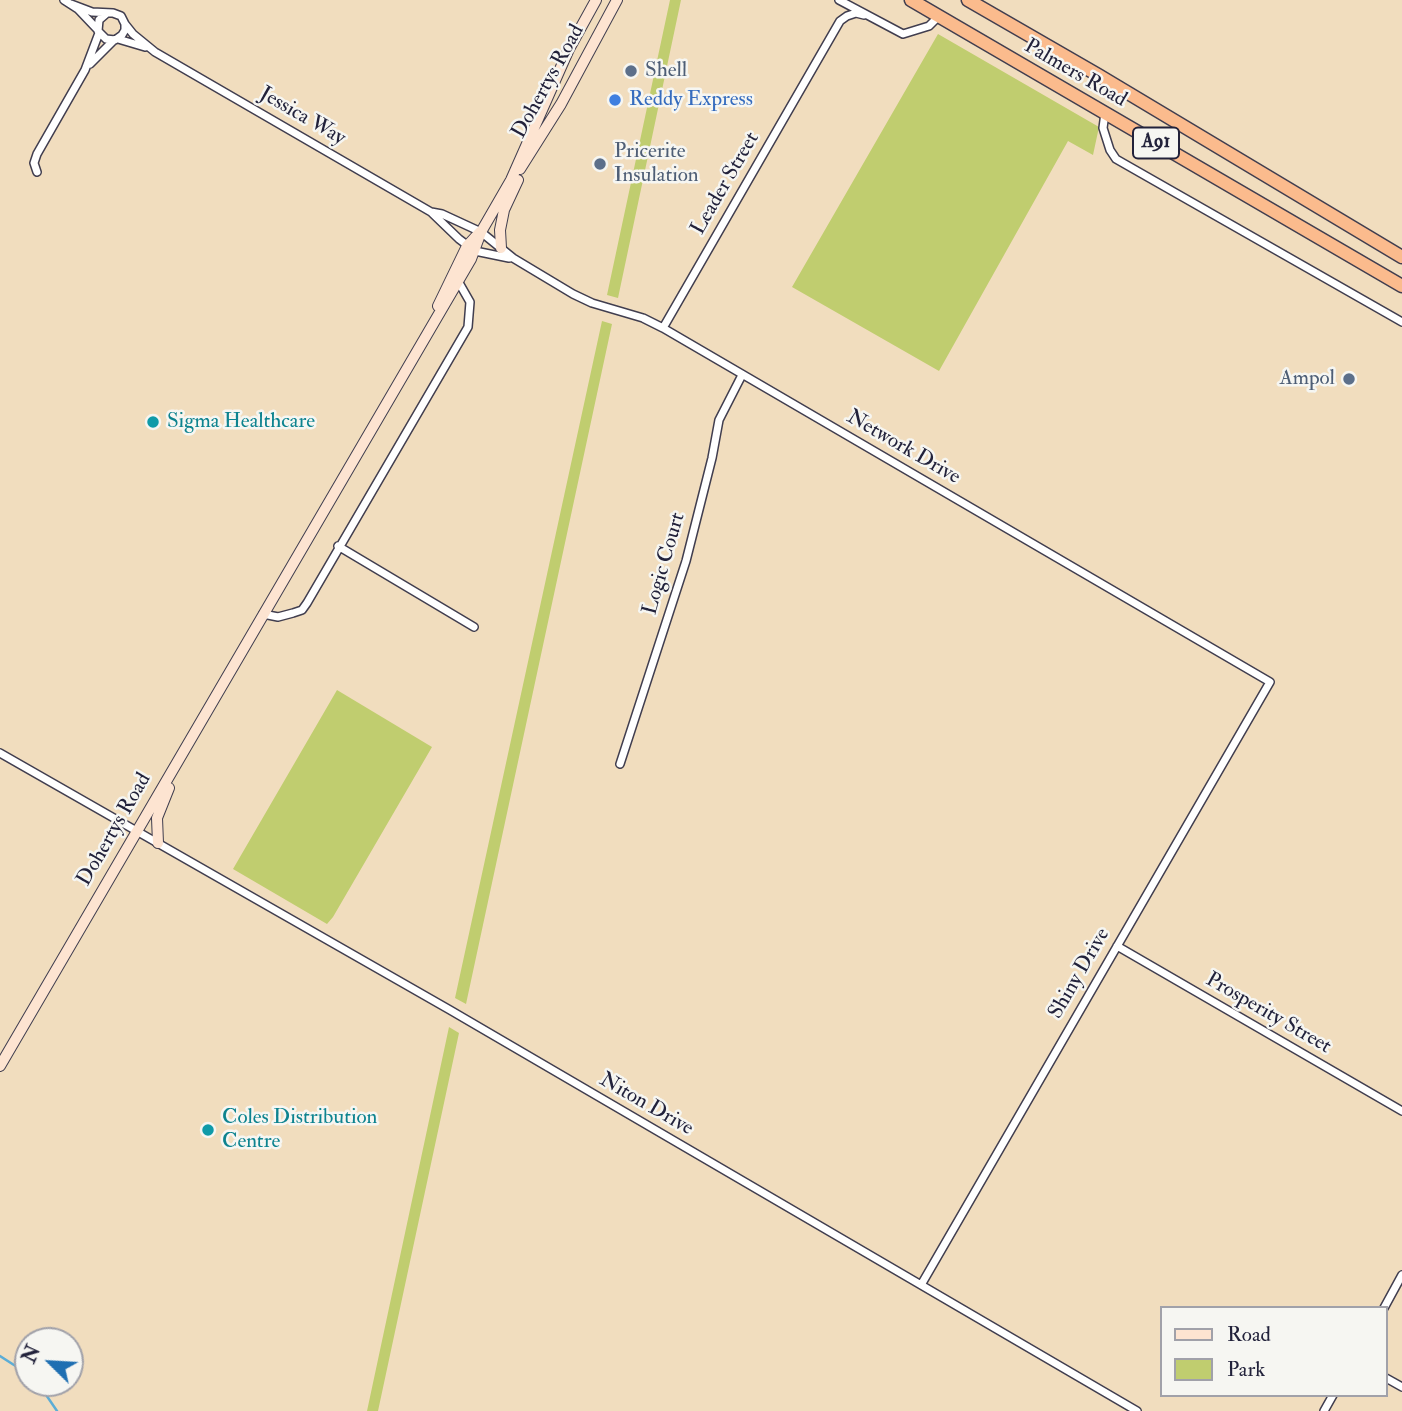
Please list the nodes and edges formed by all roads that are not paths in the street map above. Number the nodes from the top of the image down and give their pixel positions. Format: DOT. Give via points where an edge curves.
graph roads {
  1 [pos="596,0"];
  2 [pos="617,0"];
  3 [pos="838,0"];
  4 [pos="911,0"];
  5 [pos="968,0"];
  6 [pos="68,2"];
  7 [pos="107,13"];
  8 [pos="864,15"];
  9 [pos="938,17"];
  10 [pos="840,22"];
  11 [pos="125,24"];
  12 [pos="99,32"];
  13 [pos="116,39"];
  14 [pos="155,52"];
  15 [pos="85,70"];
  16 [pos="1105,113"];
  17 [pos="527,161"];
  18 [pos="37,173"];
  19 [pos="511,180"];
  20 [pos="431,212"];
  21 [pos="481,232"];
  22 [pos="471,248"];
  23 [pos="500,248"];
  24 [pos="1402,257"];
  25 [pos="513,258"];
  26 [pos="458,281"];
  27 [pos="1402,286"];
  28 [pos="1402,322"];
  29 [pos="663,328"];
  30 [pos="428,331"];
  31 [pos="741,375"];
  32 [pos="338,547"];
  33 [pos="264,614"];
  34 [pos="474,627"];
  35 [pos="1270,682"];
  36 [pos="215,698"];
  37 [pos="0,753"];
  38 [pos="620,764"];
  39 [pos="137,830"];
  40 [pos="158,843"];
  41 [pos="1117,946"];
  42 [pos="0,1066"];
  43 [pos="1402,1111"];
  44 [pos="1402,1275"];
  45 [pos="921,1285"];
  46 [pos="1385,1306"];
  47 [pos="1138,1411"];
  1 -- 19 [label="main road, Dohertys Road"];
  2 -- 17 [label="main road, Dohertys Road"];
  3 -- 8 [label="street"];
  3 -- 10 [label="street"];
  4 -- 9 [label="highway, Palmers Road / A91"];
  5 -- 24 [label="highway, Palmers Road / A91"];
  6 -- 7 [label="street"];
  6 -- 12 [label="street"];
  7 -- 11 [label="street" via="118,15"];
  7 -- 12 [label="street" via="99,20"];
  8 -- 9 [label="street" via="903,34 929,26"];
  8 -- 10 [label="street" via="856,13"];
  9 -- 16 [label="highway, Palmers Road / A91"];
  10 -- 29 [label="street, Leader Street"];
  11 -- 13 [label="street" via="124,33"];
  11 -- 14 [label="street, Jessica Way"];
  12 -- 13 [label="street" via="106,39"];
  12 -- 15 [label="street"];
  13 -- 14 [label="street, Jessica Way"];
  13 -- 15 [label="street"];
  14 -- 20 [label="street, Jessica Way"];
  15 -- 18 [label="street" via="37,154"];
  16 -- 27 [label="highway, Palmers Road / A91"];
  16 -- 28 [label="street" via="1103,128 1116,159"];
  17 -- 19 [label="main road, Dohertys Road"];
  17 -- 23 [label="main road" via="504,210"];
  19 -- 21 [label="main road, Dohertys Road"];
  20 -- 21 [label="street, Jessica Way"];
  20 -- 22 [label="street, Jessica Way"];
  21 -- 22 [label="main road, Dohertys Road"];
  21 -- 23 [label="street, Network Drive"];
  22 -- 25 [label="street, Network Drive"];
  22 -- 26 [label="main road, Dohertys Road"];
  22 -- 30 [label="main road, Dohertys Road"];
  23 -- 25 [label="street, Network Drive"];
  25 -- 29 [label="street, Network Drive" via="583,298"];
  26 -- 30 [label="main road, Dohertys Road"];
  26 -- 32 [label="street" via="470,302 468,327"];
  29 -- 31 [label="street, Network Drive"];
  30 -- 33 [label="main road, Dohertys Road"];
  31 -- 35 [label="street, Network Drive"];
  31 -- 38 [label="street, Logic Court" via="719,419 686,561"];
  32 -- 33 [label="street" via="302,610 278,617"];
  32 -- 34 [label="street"];
  33 -- 36 [label="main road, Dohertys Road"];
  35 -- 41 [label="street, Shiny Drive"];
  36 -- 39 [label="main road, Dohertys Road"];
  36 -- 40 [label="main road" via="206,726 163,799 156,818"];
  37 -- 39 [label="street, Niton Drive"];
  39 -- 40 [label="street, Niton Drive"];
  39 -- 42 [label="main road, Dohertys Road"];
  40 -- 45 [label="street, Niton Drive"];
  41 -- 43 [label="street, Prosperity Street"];
  41 -- 45 [label="street, Shiny Drive"];
  44 -- 46 [label="street"];
  45 -- 47 [label="street, Niton Drive"];
}
